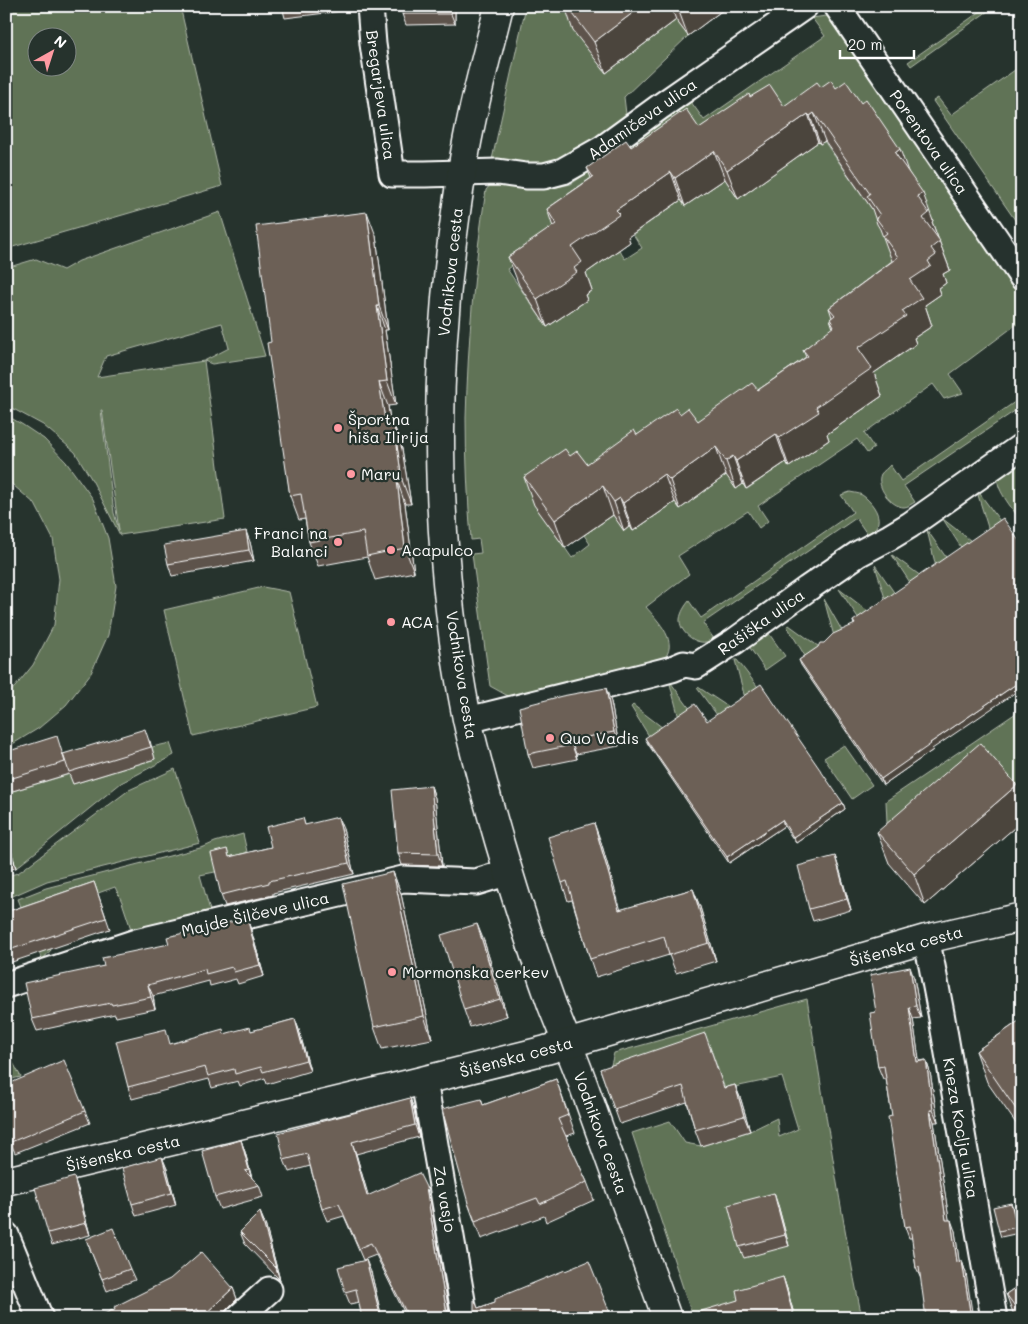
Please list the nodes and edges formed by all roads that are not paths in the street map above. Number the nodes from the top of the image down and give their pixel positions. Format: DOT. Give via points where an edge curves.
graph roads {
  1 [pos="370,6"];
  2 [pos="499,6"];
  3 [pos="805,6"];
  4 [pos="837,6"];
  5 [pos="462,173"];
  6 [pos="1022,277"];
  7 [pos="1022,446"];
  8 [pos="468,720"];
  9 [pos="509,872"];
  10 [pos="1022,916"];
  11 [pos="926,939"];
  12 [pos="6,985"];
  13 [pos="568,1044"];
  14 [pos="424,1081"];
  15 [pos="6,1181"];
  16 [pos="6,1235"];
  17 [pos="269,1290"];
  18 [pos="40,1318"];
  19 [pos="238,1318"];
  20 [pos="465,1318"];
  21 [pos="667,1318"];
  22 [pos="994,1318"];
  1 -- 5 [label="street, Bregarjeva ulica" via="392,174"];
  2 -- 5 [label="street, Vodnikova cesta"];
  3 -- 5 [label="street, Adamičeva ulica" via="602,149 563,171 544,176"];
  4 -- 6 [label="street, Porentova ulica"];
  5 -- 8 [label="street, Vodnikova cesta" via="443,333 441,492 457,658"];
  7 -- 8 [label="street, Rašiška ulica" via="910,525 858,554 696,666 684,664"];
  8 -- 9 [label="street, Vodnikova cesta"];
  9 -- 12 [label="street, Majde Šilčeve ulica" via="476,882 403,879 136,942"];
  9 -- 13 [label="street, Vodnikova cesta"];
  10 -- 11 [label="street, Šišenska cesta"];
  11 -- 13 [label="street, Šišenska cesta"];
  11 -- 22 [label="street, Kneza Koclja ulica"];
  13 -- 14 [label="street, Šišenska cesta"];
  13 -- 21 [label="street, Vodnikova cesta"];
  14 -- 15 [label="street, Šišenska cesta"];
  14 -- 20 [label="street, Za vasjo"];
  16 -- 18 [label="street"];
  17 -- 19 [label="street"];
}
